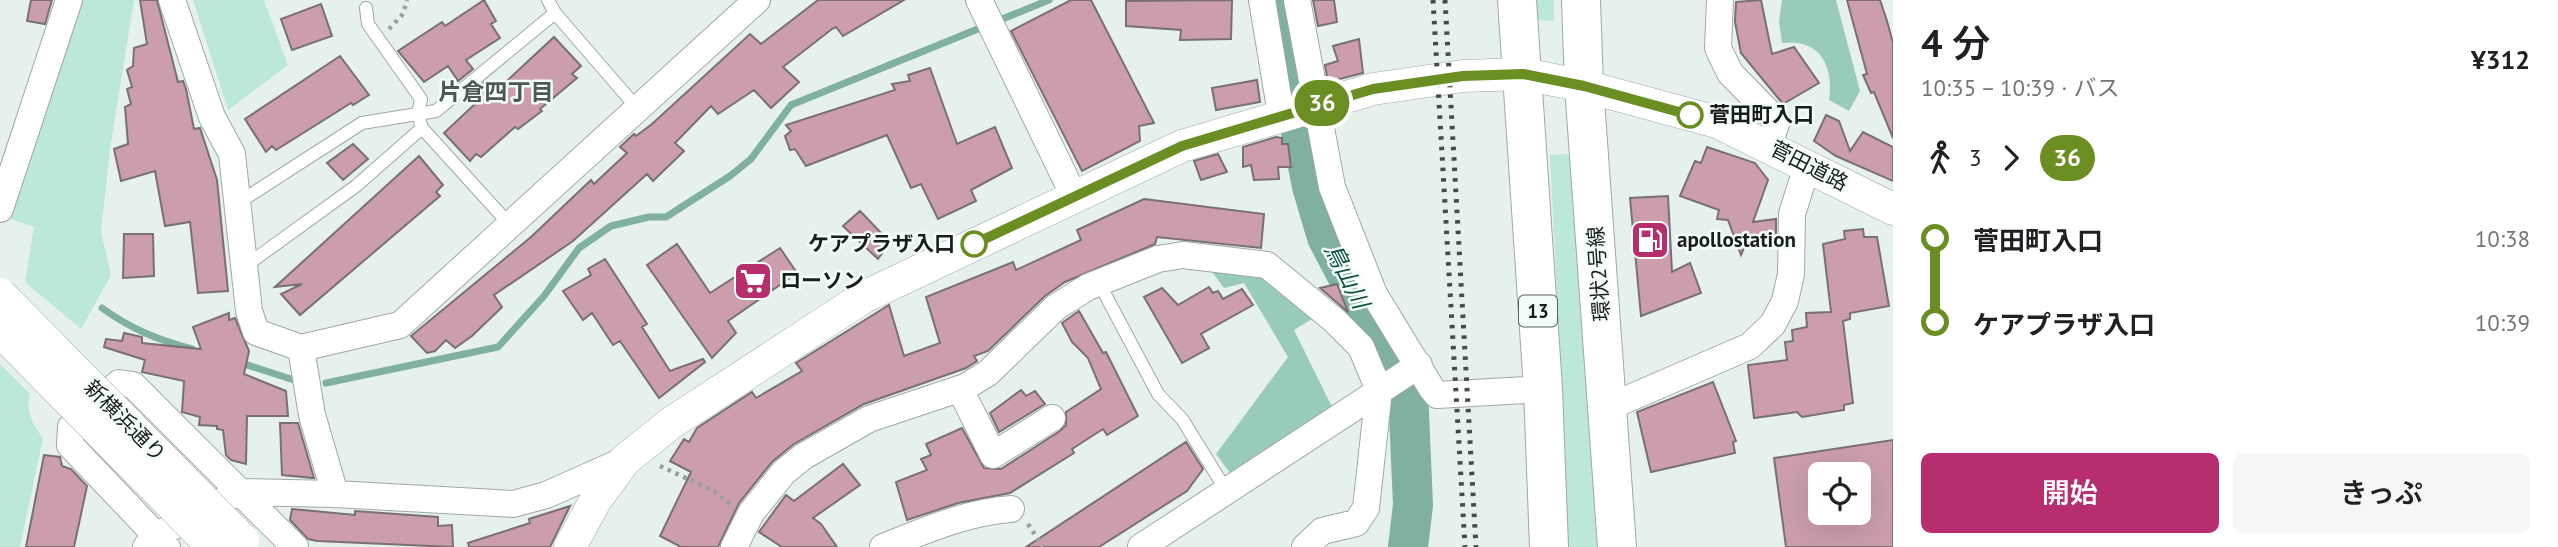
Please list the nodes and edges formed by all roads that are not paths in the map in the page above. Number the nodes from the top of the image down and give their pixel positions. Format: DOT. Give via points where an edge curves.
graph roads {
  1 [pos="69,0"];
  2 [pos="172,0"];
  3 [pos="548,0"];
  4 [pos="757,0"];
  5 [pos="1262,0"];
  6 [pos="1297,0"];
  7 [pos="1517,0"];
  8 [pos="1581,0"];
  9 [pos="1720,0"];
  10 [pos="983,7"];
  11 [pos="366,8"];
  12 [pos="555,13"];
  13 [pos="1523,74"];
  14 [pos="1584,86"];
  15 [pos="638,108"];
  16 [pos="1294,111"];
  17 [pos="418,114"];
  18 [pos="422,128"];
  19 [pos="1769,145"];
  20 [pos="1807,166"];
  21 [pos="1074,196"];
  22 [pos="237,203"];
  23 [pos="0,209"];
  24 [pos="1893,209"];
  25 [pos="510,225"];
  26 [pos="244,267"];
  27 [pos="1099,283"];
  28 [pos="0,294"];
  29 [pos="0,331"];
  30 [pos="301,348"];
  31 [pos="1419,365"];
  32 [pos="960,388"];
  33 [pos="1543,389"];
  34 [pos="1379,390"];
  35 [pos="1609,407"];
  36 [pos="1052,418"];
  37 [pos="625,460"];
  38 [pos="1226,490"];
  39 [pos="239,492"];
  40 [pos="335,494"];
  41 [pos="1020,517"];
  42 [pos="151,544"];
  43 [pos="246,544"];
  44 [pos="213,547"];
  45 [pos="295,547"];
  46 [pos="570,547"];
  47 [pos="734,547"];
  48 [pos="883,547"];
  49 [pos="1141,547"];
  50 [pos="1305,547"];
  51 [pos="1549,547"];
  52 [pos="1618,547"];
  1 -- 23 [label="street"];
  2 -- 22 [label="street" via="212,117 232,154"];
  3 -- 12 [label="lane"];
  4 -- 15 [label="street"];
  5 -- 16 [label="street"];
  6 -- 16 [label="street"];
  7 -- 13 [label="main road, 13"];
  8 -- 14 [label="main road, 環状2号線"];
  9 -- 19 [label="street" via="1718,48 1730,73 1777,121"];
  10 -- 21 [label="street"];
  11 -- 17 [label="lane" via="368,24 421,99"];
  12 -- 15 [label="lane"];
  12 -- 17 [label="lane" via="436,111"];
  13 -- 14 [label="street, 菅田道路"];
  13 -- 16 [label="street, 菅田道路" via="1463,76 1386,87"];
  13 -- 33 [label="main road, 13"];
  14 -- 19 [label="street, 菅田道路" via="1717,122"];
  14 -- 35 [label="main road, 環状2号線"];
  15 -- 25 [label="street"];
  16 -- 21 [label="street, 菅田道路" via="1182,146"];
  16 -- 31 [label="street" via="1332,187 1374,295"];
  17 -- 18 [label="lane"];
  17 -- 22 [label="lane" via="362,123"];
  18 -- 25 [label="lane"];
  18 -- 26 [label="lane" via="356,186"];
  19 -- 20 [label="street, 菅田道路"];
  20 -- 24 [label="street, 菅田道路"];
  20 -- 35 [label="street" via="1792,214 1792,263 1785,301 1773,324 1751,346"];
  21 -- 37 [label="street, 菅田道路" via="864,296 671,422"];
  22 -- 26 [label="street"];
  25 -- 30 [label="street" via="400,325"];
  26 -- 30 [label="street" via="248,311 256,332"];
  27 -- 32 [label="street" via="1056,307 988,373"];
  27 -- 34 [label="street" via="1158,259 1183,255 1267,265 1361,348"];
  27 -- 38 [label="lane" via="1158,394 1182,419"];
  28 -- 43 [label="street, 新横浜通り, bridge"];
  29 -- 44 [label="street, 新横浜通り, bridge"];
  30 -- 40 [label="street" via="312,415"];
  31 -- 33 [label="street" via="1437,395"];
  31 -- 34 [label="street"];
  32 -- 36 [label="street" via="993,455"];
  32 -- 47 [label="street" via="869,419 804,456 784,472 751,513"];
  33 -- 51 [label="main road, 13"];
  34 -- 38 [label="street"];
  34 -- 50 [label="street" via="1366,508 1356,523 1321,531"];
  35 -- 52 [label="main road, 環状2号線"];
  37 -- 40 [label="street" via="546,495 513,504"];
  37 -- 46 [label="street, 菅田道路"];
  38 -- 49 [label="street"];
  39 -- 40 [label="street"];
  39 -- 42 [label="street"];
  39 -- 42 [label="street" via="133,385 119,383 71,426 71,445"];
  39 -- 45 [label="street"];
  41 -- 48 [label="street" via="991,510"];
}
